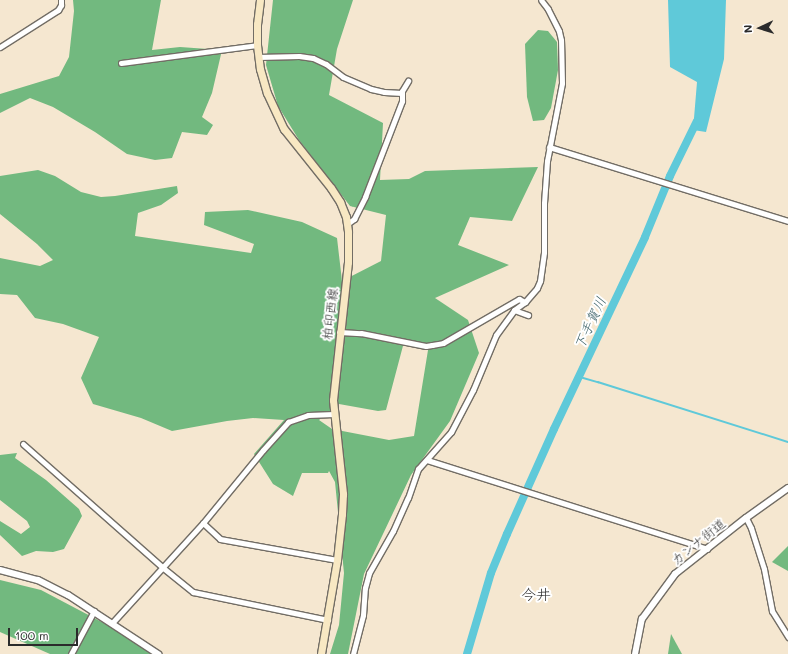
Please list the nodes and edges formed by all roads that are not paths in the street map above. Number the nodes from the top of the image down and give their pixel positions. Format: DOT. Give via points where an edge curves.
graph roads {
  1 [pos="61,0"];
  2 [pos="260,0"];
  3 [pos="541,0"];
  4 [pos="257,45"];
  5 [pos="0,47"];
  6 [pos="258,57"];
  7 [pos="121,63"];
  8 [pos="408,80"];
  9 [pos="402,93"];
  10 [pos="549,146"];
  11 [pos="788,221"];
  12 [pos="347,224"];
  13 [pos="525,302"];
  14 [pos="514,310"];
  15 [pos="528,315"];
  16 [pos="339,332"];
  17 [pos="334,414"];
  18 [pos="23,444"];
  19 [pos="427,460"];
  20 [pos="788,488"];
  21 [pos="746,518"];
  22 [pos="203,523"];
  23 [pos="707,549"];
  24 [pos="337,560"];
  25 [pos="162,567"];
  26 [pos="0,570"];
  27 [pos="94,611"];
  28 [pos="328,620"];
  29 [pos="112,623"];
  30 [pos="788,637"];
  31 [pos="71,654"];
  32 [pos="158,654"];
  33 [pos="321,654"];
  34 [pos="353,654"];
  35 [pos="635,654"];
  1 -- 5 [label="street" via="58,10"];
  2 -- 4 [label="main road, 柏印西線"];
  3 -- 10 [label="street" via="554,19 561,40 561,95"];
  4 -- 6 [label="main road, 柏印西線"];
  4 -- 7 [label="street"];
  6 -- 9 [label="street" via="313,58 343,77 371,89"];
  6 -- 12 [label="main road, 柏印西線" via="265,87 277,117 331,188 343,210"];
  8 -- 9 [label="street"];
  9 -- 12 [label="street" via="402,101 365,197 354,219"];
  10 -- 11 [label="street"];
  10 -- 13 [label="street" via="542,272 537,288"];
  12 -- 16 [label="main road, 柏印西線" via="348,262"];
  13 -- 14 [label="street"];
  13 -- 16 [label="street" via="519,300 453,338 426,346 361,333"];
  14 -- 15 [label="street"];
  14 -- 19 [label="street" via="496,335 452,432"];
  16 -- 17 [label="main road, 柏印西線"];
  17 -- 22 [label="street" via="308,415 288,422"];
  17 -- 24 [label="main road, 柏印西線" via="343,494"];
  18 -- 25 [label="street"];
  19 -- 23 [label="street"];
  19 -- 34 [label="street" via="418,469 393,531 369,573 363,615"];
  20 -- 21 [label="street, カンナ街道"];
  21 -- 23 [label="street, カンナ街道"];
  21 -- 30 [label="street" via="764,569 772,610"];
  22 -- 24 [label="street" via="220,539"];
  22 -- 25 [label="street"];
  23 -- 35 [label="street, カンナ街道" via="675,574 642,619"];
  24 -- 28 [label="main road, 柏印西線"];
  25 -- 28 [label="street" via="193,592"];
  25 -- 29 [label="street"];
  26 -- 27 [label="street" via="50,586"];
  27 -- 29 [label="street"];
  27 -- 31 [label="street"];
  28 -- 33 [label="main road, 柏印西線"];
  29 -- 32 [label="street"];
}
